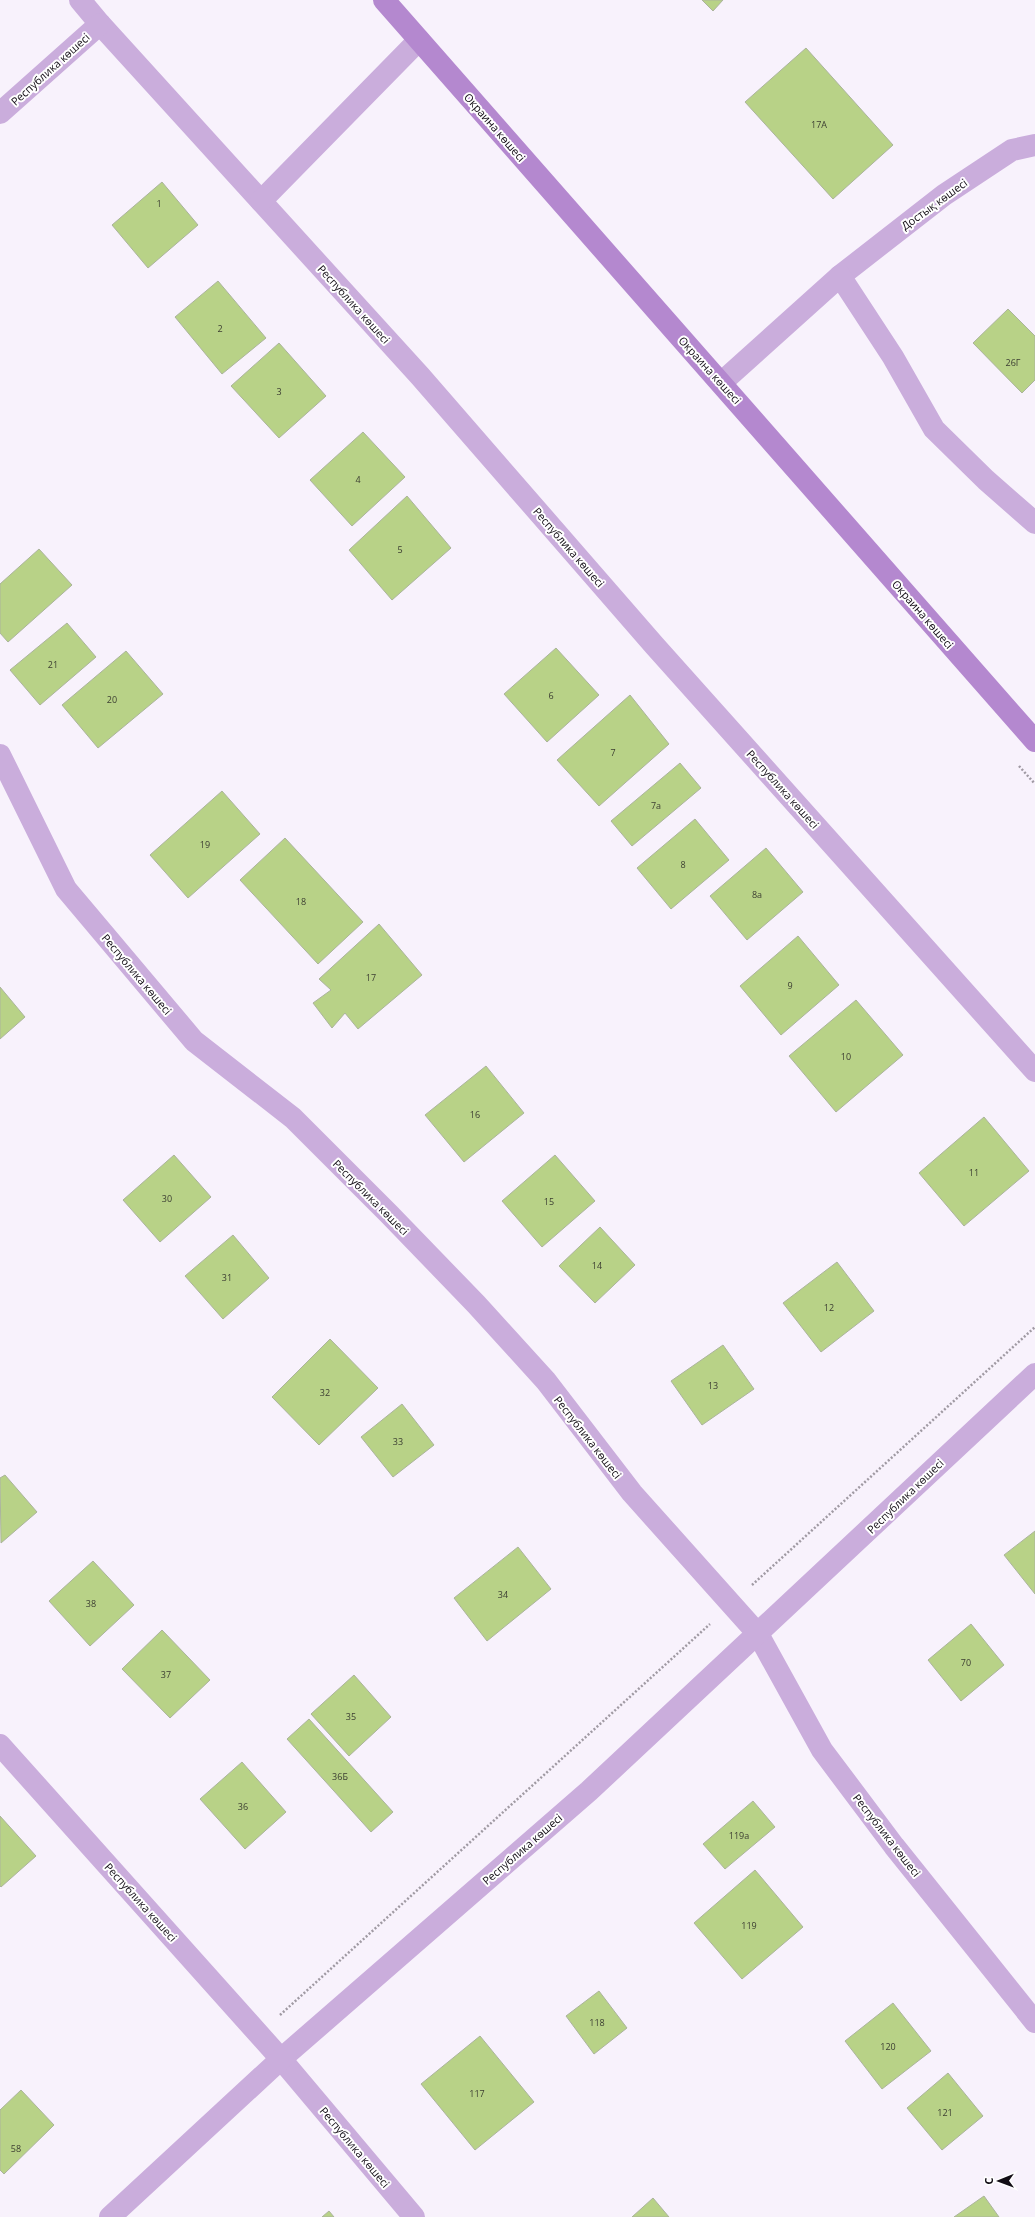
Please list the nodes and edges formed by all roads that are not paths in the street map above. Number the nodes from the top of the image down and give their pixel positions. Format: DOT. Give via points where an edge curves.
graph roads {
  1 [pos="80,0"];
  2 [pos="384,0"];
  3 [pos="100,24"];
  4 [pos="419,40"];
  5 [pos="0,113"];
  6 [pos="1035,145"];
  7 [pos="261,201"];
  8 [pos="840,276"];
  9 [pos="722,383"];
  10 [pos="1035,523"];
  11 [pos="1035,741"];
  12 [pos="0,755"];
  13 [pos="1035,1071"];
  14 [pos="1035,1374"];
  15 [pos="758,1634"];
  16 [pos="0,1745"];
  17 [pos="1035,2022"];
  18 [pos="281,2059"];
  19 [pos="110,2217"];
  20 [pos="414,2217"];
  1 -- 3 [label="street, Республика көшесі"];
  2 -- 4 [label="main road, Окраина көшесі"];
  3 -- 5 [label="street, Республика көшесі"];
  3 -- 7 [label="street, Республика көшесі"];
  4 -- 7 [label="street"];
  4 -- 9 [label="main road, Окраина көшесі"];
  6 -- 8 [label="street, Достық көшесі" via="1012,150 944,195"];
  7 -- 13 [label="street, Республика көшесі" via="420,376 654,645"];
  8 -- 9 [label="street, Достық көшесі"];
  8 -- 10 [label="street" via="893,357 934,429"];
  9 -- 11 [label="main road, Окраина көшесі"];
  12 -- 15 [label="street, Республика көшесі" via="66,890 194,1041 293,1118 470,1299 546,1381 632,1494"];
  14 -- 15 [label="street, Республика көшесі"];
  15 -- 17 [label="street, Республика көшесі" via="822,1750 894,1846"];
  15 -- 18 [label="street, Республика көшесі" via="589,1791"];
  16 -- 18 [label="street, Республика көшесі"];
  18 -- 19 [label="street, Республика көшесі"];
  18 -- 20 [label="street, Республика көшесі"];
}
